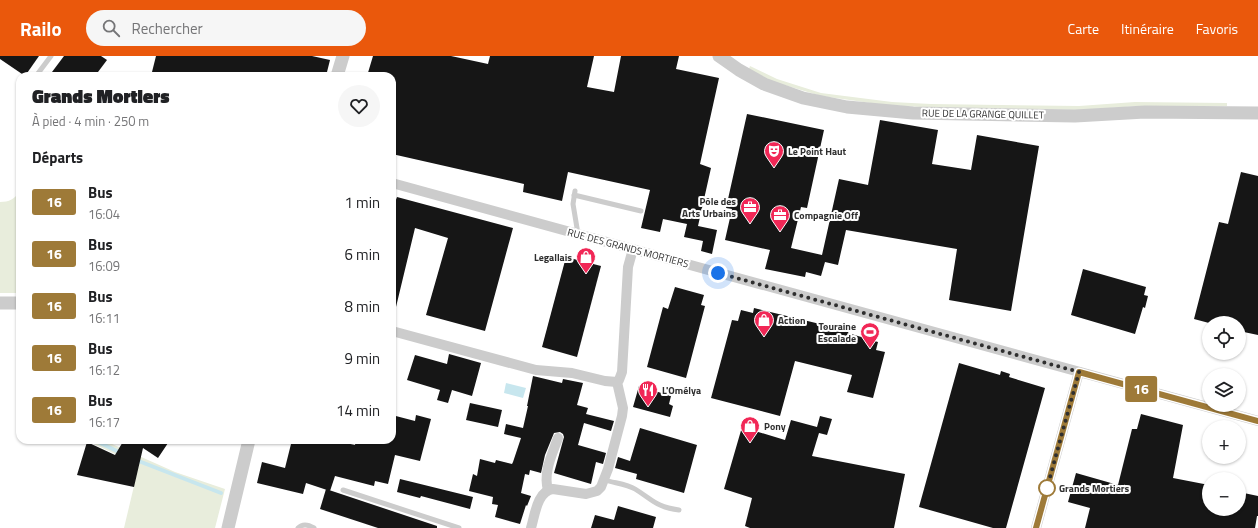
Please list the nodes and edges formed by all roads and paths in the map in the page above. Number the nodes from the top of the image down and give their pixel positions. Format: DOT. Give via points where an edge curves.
graph roads {
  1 [pos="51,56"];
  2 [pos="342,56"];
  3 [pos="719,56"];
  4 [pos="39,72"];
  5 [pos="339,72"];
  6 [pos="1258,113"];
  7 [pos="396,184"];
  8 [pos="641,211"];
  9 [pos="578,234"];
  10 [pos="633,249"];
  11 [pos="16,303"];
  12 [pos="0,304"];
  13 [pos="396,332"];
  14 [pos="1079,372"];
  15 [pos="617,382"];
  16 [pos="1258,421"];
  17 [pos="558,438"];
  18 [pos="248,444"];
  19 [pos="605,480"];
  20 [pos="343,490"];
  21 [pos="548,490"];
  22 [pos="679,510"];
  23 [pos="228,528"];
  24 [pos="298,528"];
  25 [pos="314,528"];
  26 [pos="459,528"];
  27 [pos="531,528"];
  28 [pos="1036,528"];
  1 -- 4 [label="lane"];
  2 -- 5 [label="street"];
  3 -- 6 [label="street, RUE DE LA GRANGE QUILLET" via="764,84 803,98 847,107 913,113 1075,116 1146,112"];
  7 -- 9 [label="street, RUE DES GRANDS MORTIERS"];
  8 -- 9 [label="lane" via="574,193 573,204"];
  9 -- 10 [label="street, RUE DES GRANDS MORTIERS"];
  10 -- 14 [label="street, RUE DES GRANDS MORTIERS"];
  10 -- 15 [label="street" via="628,267 622,372"];
  11 -- 12 [label="street"];
  13 -- 15 [label="street" via="536,370"];
  14 -- 16 [label="street, RUE DES GRANDS MORTIERS"];
  14 -- 28 [label="street"];
  15 -- 19 [label="street" via="623,408"];
  17 -- 21 [label="street" via="547,471"];
  18 -- 23 [label="street"];
  19 -- 21 [label="street" via="597,491 591,493"];
  19 -- 22 [label="lane" via="633,488 652,502"];
  20 -- 26 [label="lane"];
  21 -- 27 [label="street" via="541,498"];
  24 -- 25 [label="lane" via="309,525"];
}
